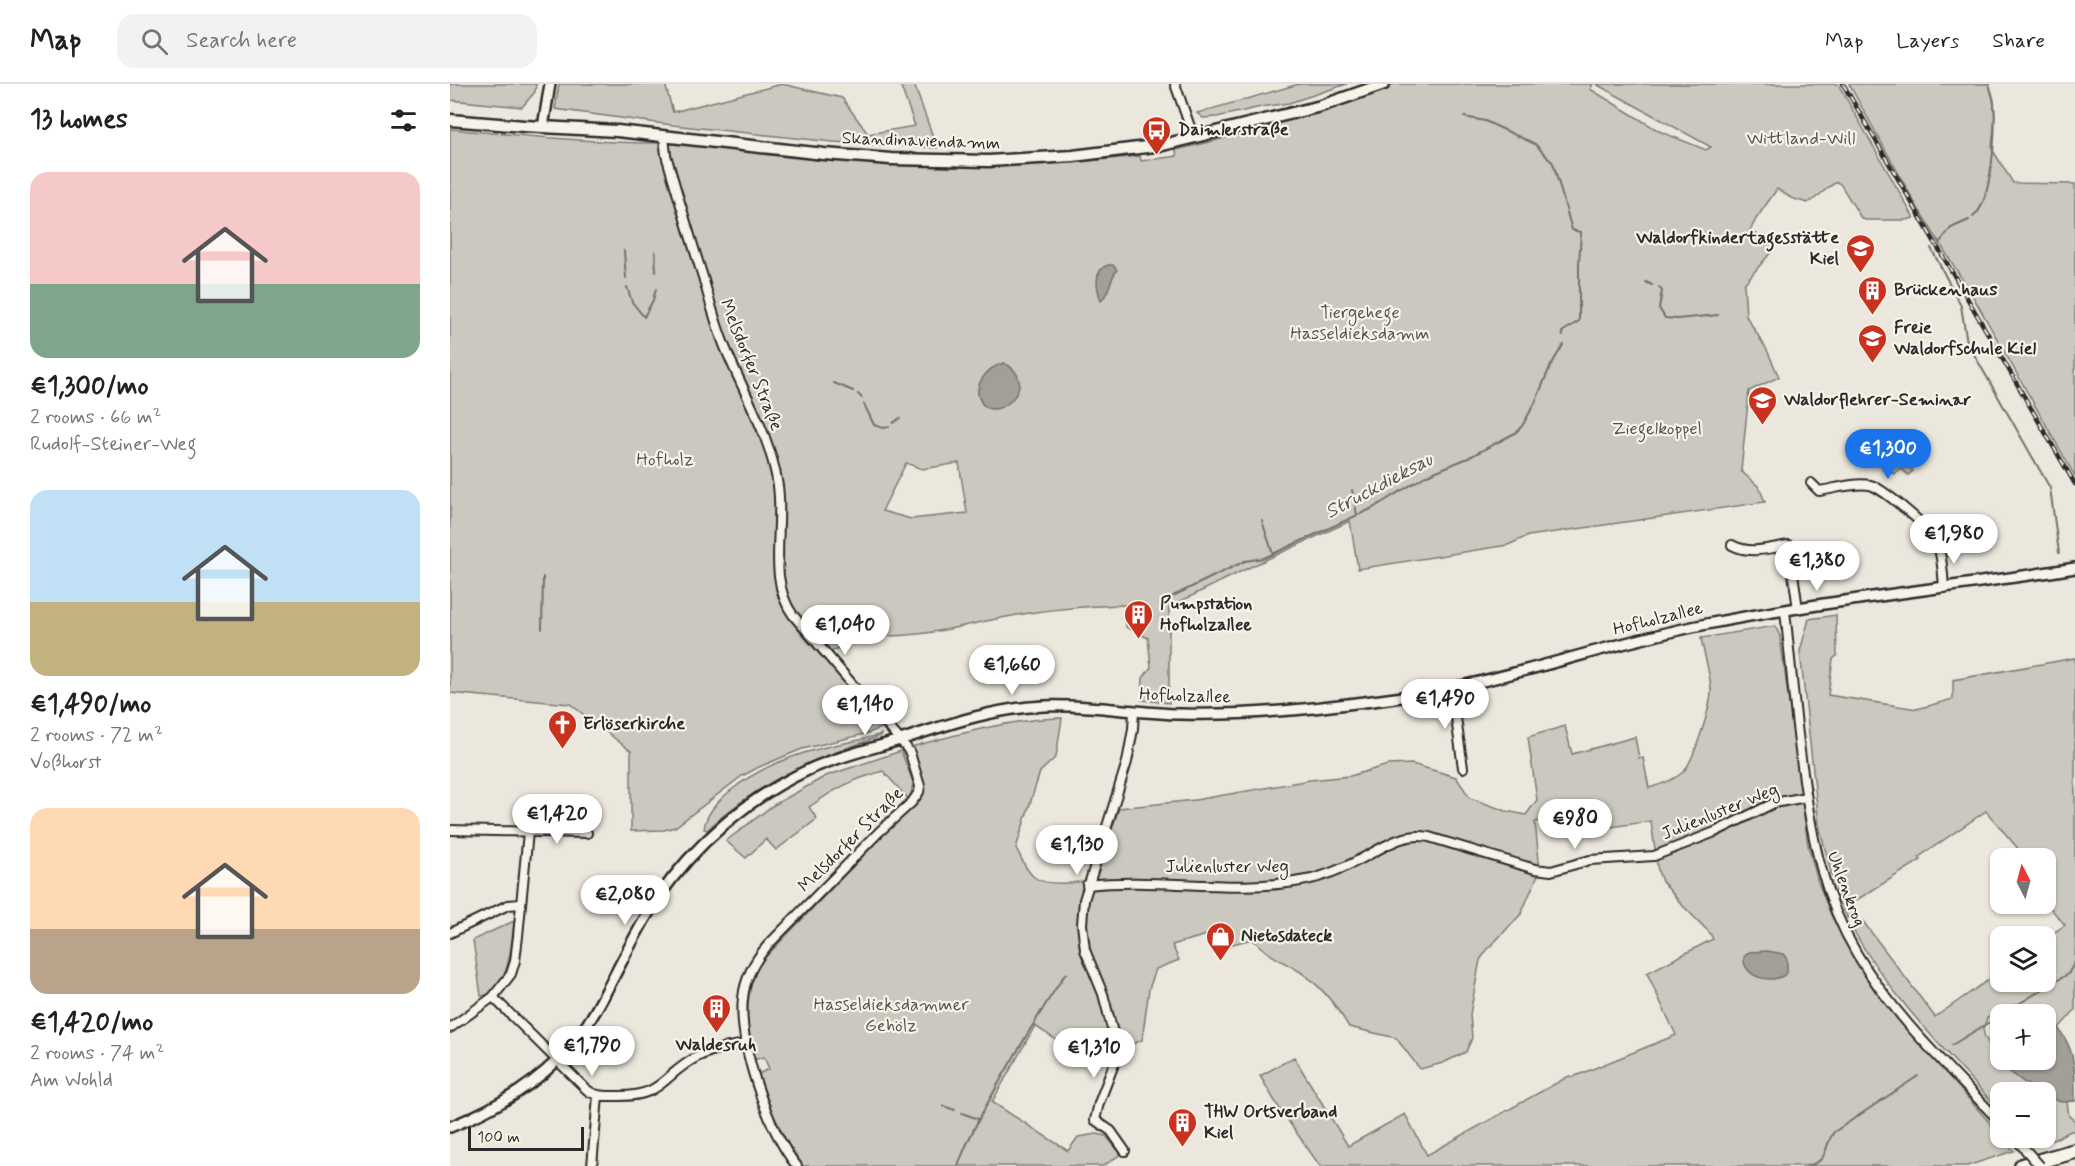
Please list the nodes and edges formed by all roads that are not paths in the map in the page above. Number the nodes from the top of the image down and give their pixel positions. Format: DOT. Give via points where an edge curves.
graph roads {
  1 [pos="550,84"];
  2 [pos="1174,84"];
  3 [pos="1384,84"];
  4 [pos="450,120"];
  5 [pos="543,127"];
  6 [pos="664,137"];
  7 [pos="1194,138"];
  8 [pos="1811,483"];
  9 [pos="1731,545"];
  10 [pos="2075,568"];
  11 [pos="1944,588"];
  12 [pos="1798,609"];
  13 [pos="1785,611"];
  14 [pos="1452,689"];
  15 [pos="1134,711"];
  16 [pos="900,740"];
  17 [pos="1463,768"];
  18 [pos="1806,797"];
  19 [pos="450,830"];
  20 [pos="528,832"];
  21 [pos="587,832"];
  22 [pos="1087,885"];
  23 [pos="521,904"];
  24 [pos="450,933"];
  25 [pos="493,997"];
  26 [pos="450,1028"];
  27 [pos="746,1044"];
  28 [pos="557,1060"];
  29 [pos="598,1096"];
  30 [pos="1990,1111"];
  31 [pos="450,1127"];
  32 [pos="2024,1148"];
  33 [pos="1125,1151"];
  34 [pos="2075,1151"];
  35 [pos="592,1166"];
  36 [pos="797,1166"];
  37 [pos="2022,1166"];
  38 [pos="2040,1166"];
  1 -- 5 [label="street"];
  2 -- 7 [label="street"];
  3 -- 7 [label="main road, Skandinaviendamm" via="1321,106"];
  4 -- 5 [label="main road, Skandinaviendamm"];
  5 -- 6 [label="main road, Skandinaviendamm"];
  6 -- 7 [label="main road, Skandinaviendamm" via="880,158 989,161 1104,153"];
  6 -- 16 [label="street, Melsdorfer Straße" via="708,299 772,459 778,486 782,593 793,615"];
  8 -- 11 [label="street" via="1819,491 1863,485 1883,492 1934,535"];
  9 -- 12 [label="street" via="1750,551 1789,545"];
  10 -- 11 [label="street, Hofholzallee"];
  11 -- 12 [label="street, Hofholzallee"];
  12 -- 13 [label="street, Hofholzallee"];
  13 -- 14 [label="street, Hofholzallee" via="1690,628"];
  13 -- 18 [label="street, Uhlenkrog"];
  14 -- 15 [label="street, Hofholzallee" via="1268,712"];
  14 -- 17 [label="street"];
  15 -- 16 [label="street, Hofholzallee" via="1030,707 991,713"];
  15 -- 22 [label="street" via="1127,762"];
  16 -- 27 [label="street, Melsdorfer Straße" via="910,753 919,792 757,959 743,998"];
  16 -- 28 [label="street, Hofholzallee" via="806,771 730,819 669,883 643,921 593,1015"];
  18 -- 22 [label="street, Julienluster Weg" via="1774,803 1654,856 1590,860 1551,871 1417,835 1307,880 1237,885"];
  18 -- 30 [label="street, Uhlenkrog" via="1823,880 1856,952 1899,1012"];
  19 -- 20 [label="street"];
  20 -- 21 [label="street"];
  20 -- 23 [label="street"];
  22 -- 33 [label="street" via="1082,924 1085,950 1103,994 1117,1048 1095,1120 1111,1131"];
  23 -- 24 [label="street" via="508,905"];
  23 -- 25 [label="street" via="513,968"];
  25 -- 26 [label="street"];
  25 -- 28 [label="street"];
  27 -- 29 [label="street" via="702,1054 649,1092"];
  27 -- 36 [label="street, Melsdorfer Straße" via="767,1114"];
  28 -- 29 [label="street"];
  28 -- 31 [label="street, Hofholzallee" via="512,1096"];
  29 -- 35 [label="street"];
  32 -- 38 [label="street, bridge"];
  34 -- 37 [label="highway"];
}
